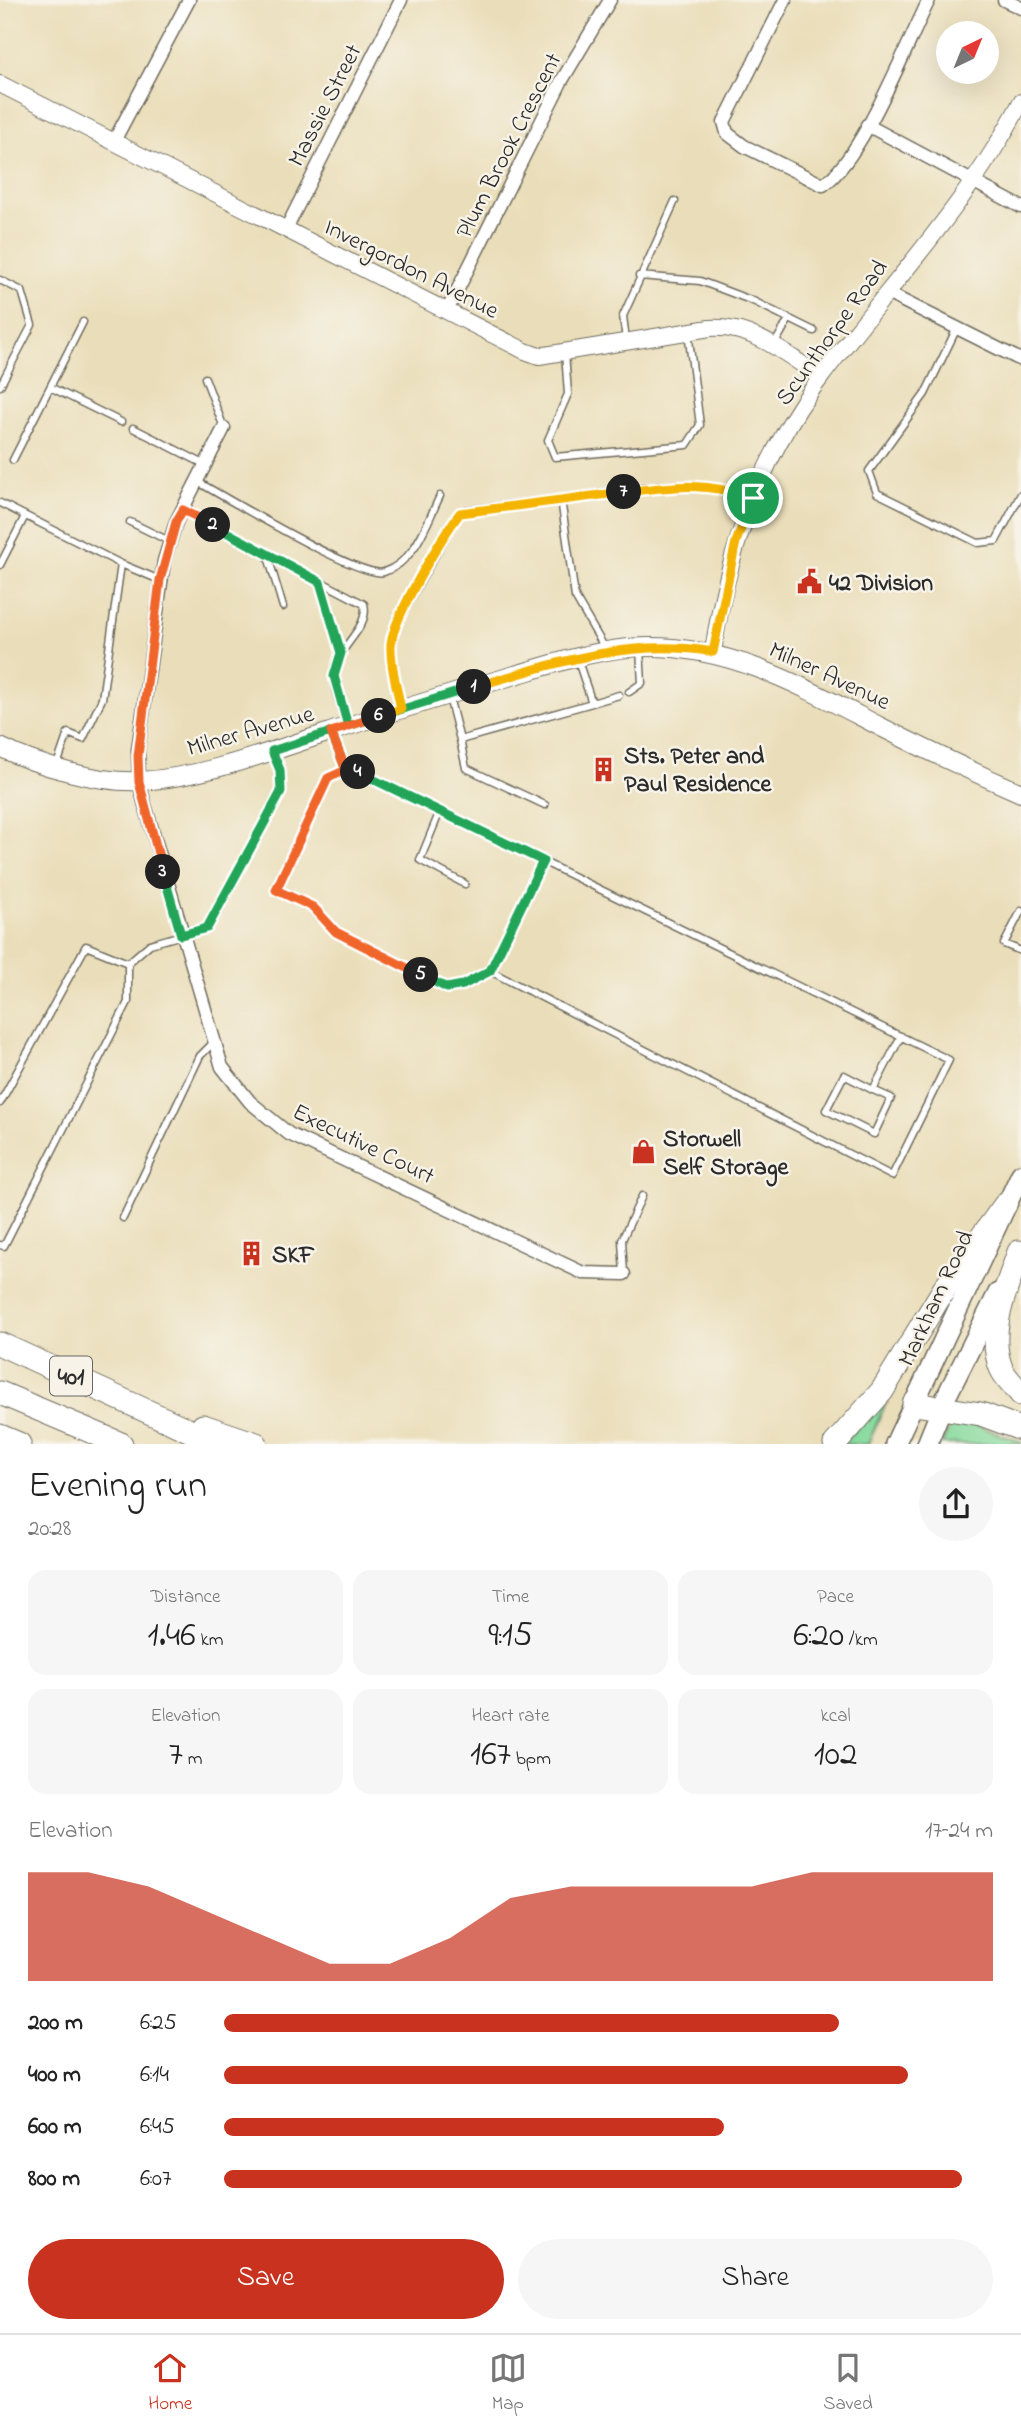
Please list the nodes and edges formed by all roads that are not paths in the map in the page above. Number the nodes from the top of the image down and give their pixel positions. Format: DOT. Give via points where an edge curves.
graph roads {
  1 [pos="189,0"];
  2 [pos="401,0"];
  3 [pos="610,0"];
  4 [pos="785,0"];
  5 [pos="929,0"];
  6 [pos="1004,0"];
  7 [pos="1021,8"];
  8 [pos="0,84"];
  9 [pos="1021,102"];
  10 [pos="867,125"];
  11 [pos="114,141"];
  12 [pos="972,181"];
  13 [pos="675,201"];
  14 [pos="1021,207"];
  15 [pos="286,229"];
  16 [pos="639,276"];
  17 [pos="0,281"];
  18 [pos="887,293"];
  19 [pos="447,311"];
  20 [pos="789,319"];
  21 [pos="83,322"];
  22 [pos="957,328"];
  23 [pos="688,331"];
  24 [pos="814,331"];
  25 [pos="627,342"];
  26 [pos="773,347"];
  27 [pos="565,351"];
  28 [pos="1021,360"];
  29 [pos="821,377"];
  30 [pos="205,378"];
  31 [pos="0,387"];
  32 [pos="50,387"];
  33 [pos="121,422"];
  34 [pos="132,428"];
  35 [pos="224,428"];
  36 [pos="13,460"];
  37 [pos="206,465"];
  38 [pos="198,482"];
  39 [pos="1021,494"];
  40 [pos="440,496"];
  41 [pos="753,498"];
  42 [pos="561,499"];
  43 [pos="0,502"];
  44 [pos="183,510"];
  45 [pos="25,516"];
  46 [pos="130,522"];
  47 [pos="171,542"];
  48 [pos="267,553"];
  49 [pos="121,564"];
  50 [pos="0,565"];
  51 [pos="160,580"];
  52 [pos="320,582"];
  53 [pos="283,607"];
  54 [pos="640,647"];
  55 [pos="607,651"];
  56 [pos="713,652"];
  57 [pos="341,653"];
  58 [pos="577,659"];
  59 [pos="629,692"];
  60 [pos="448,695"];
  61 [pos="619,695"];
  62 [pos="592,703"];
  63 [pos="401,709"];
  64 [pos="339,729"];
  65 [pos="460,740"];
  66 [pos="0,747"];
  67 [pos="272,751"];
  68 [pos="56,767"];
  69 [pos="346,770"];
  70 [pos="139,782"];
  71 [pos="1021,793"];
  72 [pos="545,806"];
  73 [pos="440,811"];
  74 [pos="543,861"];
  75 [pos="465,884"];
  76 [pos="1021,911"];
  77 [pos="181,935"];
  78 [pos="1021,951"];
  79 [pos="128,963"];
  80 [pos="490,971"];
  81 [pos="901,1036"];
  82 [pos="214,1042"];
  83 [pos="873,1090"];
  84 [pos="0,1102"];
  85 [pos="1021,1174"];
  86 [pos="642,1196"];
  87 [pos="1005,1205"];
  88 [pos="123,1218"];
  89 [pos="0,1245"];
  90 [pos="1020,1250"];
  91 [pos="624,1274"];
  92 [pos="0,1344"];
  93 [pos="0,1393"];
  94 [pos="1021,1394"];
  95 [pos="914,1404"];
  96 [pos="143,1407"];
  97 [pos="942,1408"];
  98 [pos="1021,1429"];
  99 [pos="0,1436"];
  100 [pos="19,1444"];
  101 [pos="121,1444"];
  102 [pos="219,1444"];
  103 [pos="257,1444"];
  104 [pos="835,1444"];
  105 [pos="895,1444"];
  106 [pos="927,1444"];
  1 -- 11 [label="street"];
  2 -- 15 [label="street, Massie Street"];
  3 -- 19 [label="street, Plum Brook Crescent" via="561,82"];
  4 -- 10 [label="street" via="727,113 727,133 823,185 836,176"];
  5 -- 10 [label="street"];
  6 -- 7 [label="street"];
  8 -- 11 [label="street, Invergordon Avenue"];
  9 -- 12 [label="street, Scunthorpe Road"];
  10 -- 12 [label="street"];
  11 -- 15 [label="street, Invergordon Avenue"];
  12 -- 14 [label="street"];
  12 -- 18 [label="street, Scunthorpe Road"];
  13 -- 16 [label="lane"];
  15 -- 19 [label="street, Invergordon Avenue"];
  16 -- 20 [label="lane" via="700,282"];
  16 -- 25 [label="lane" via="624,316"];
  17 -- 31 [label="lane" via="22,291 32,325"];
  18 -- 22 [label="street"];
  18 -- 29 [label="street, Scunthorpe Road"];
  19 -- 27 [label="street, Invergordon Avenue" via="539,356"];
  20 -- 24 [label="lane"];
  20 -- 26 [label="lane"];
  21 -- 32 [label="lane"];
  22 -- 28 [label="street"];
  22 -- 39 [label="lane" via="925,394 869,471 877,493 978,543 996,541"];
  23 -- 25 [label="street, Invergordon Avenue"];
  23 -- 26 [label="street, Invergordon Avenue" via="733,328"];
  23 -- 27 [label="lane" via="700,425 687,445 555,457 548,440 568,394"];
  25 -- 27 [label="street, Invergordon Avenue"];
  26 -- 29 [label="street, Invergordon Avenue"];
  29 -- 41 [label="street, Scunthorpe Road"];
  30 -- 35 [label="lane"];
  32 -- 33 [label="lane"];
  32 -- 36 [label="lane"];
  34 -- 37 [label="lane"];
  35 -- 37 [label="street, Executive Court"];
  37 -- 38 [label="street, Executive Court"];
  38 -- 40 [label="lane" via="374,573 383,573 410,556"];
  38 -- 44 [label="street, Executive Court"];
  41 -- 42 [label="lane" via="718,486 694,484"];
  41 -- 56 [label="street, Scunthorpe Road" via="736,542"];
  42 -- 55 [label="lane" via="575,597"];
  42 -- 63 [label="lane" via="466,510 455,520 393,630 391,654"];
  43 -- 45 [label="lane"];
  44 -- 47 [label="street, Executive Court"];
  44 -- 48 [label="lane"];
  45 -- 49 [label="lane"];
  45 -- 50 [label="lane"];
  46 -- 47 [label="lane"];
  47 -- 51 [label="street, Executive Court"];
  48 -- 52 [label="lane"];
  48 -- 53 [label="lane"];
  49 -- 51 [label="lane"];
  49 -- 68 [label="lane" via="102,699 83,738 68,733"];
  51 -- 70 [label="street, Executive Court" via="138,750"];
  52 -- 57 [label="lane"];
  52 -- 57 [label="lane" via="364,604 364,619"];
  54 -- 55 [label="main road, Milner Avenue"];
  54 -- 56 [label="main road, Milner Avenue"];
  54 -- 59 [label="lane" via="642,683"];
  55 -- 58 [label="main road, Milner Avenue"];
  56 -- 71 [label="main road, Milner Avenue" via="813,692"];
  57 -- 64 [label="lane" via="334,676"];
  58 -- 60 [label="main road, Milner Avenue"];
  58 -- 62 [label="lane"];
  60 -- 63 [label="main road, Milner Avenue"];
  60 -- 65 [label="lane"];
  61 -- 62 [label="lane"];
  62 -- 65 [label="lane"];
  63 -- 64 [label="main road, Milner Avenue"];
  64 -- 67 [label="main road, Milner Avenue"];
  64 -- 69 [label="lane"];
  65 -- 72 [label="lane" via="466,768"];
  66 -- 68 [label="main road, Milner Avenue"];
  67 -- 70 [label="main road, Milner Avenue" via="200,772"];
  67 -- 77 [label="lane" via="280,770 281,792 207,928"];
  68 -- 70 [label="main road, Milner Avenue"];
  69 -- 73 [label="lane" via="365,774"];
  69 -- 80 [label="lane" via="328,778 276,890 313,907 336,932 447,988"];
  70 -- 77 [label="street, Executive Court"];
  73 -- 74 [label="lane"];
  73 -- 75 [label="lane" via="420,860"];
  74 -- 80 [label="lane"];
  74 -- 81 [label="lane"];
  76 -- 78 [label="lane" via="1004,944"];
  77 -- 79 [label="lane" via="150,944"];
  77 -- 82 [label="street, Executive Court"];
  79 -- 84 [label="lane" via="86,946"];
  79 -- 89 [label="lane" via="128,1002 4,1246"];
  80 -- 81 [label="lane" via="892,1176 949,1059"];
  81 -- 83 [label="lane"];
  82 -- 88 [label="lane" via="200,1056"];
  82 -- 91 [label="street, Executive Court" via="222,1066 250,1102 289,1134 583,1273"];
  83 -- 83 [label="lane" via="844,1075 826,1110 874,1134 891,1098"];
  85 -- 87 [label="main road, Markham Road"];
  86 -- 91 [label="lane" via="622,1240"];
  87 -- 95 [label="main road, Markham Road"];
  87 -- 104 [label="highway" via="946,1286 882,1391"];
  90 -- 94 [label="highway" via="997,1320 996,1347 1002,1370"];
  90 -- 97 [label="main road"];
  92 -- 96 [label="highway, 401"];
  93 -- 101 [label="highway, 401"];
  95 -- 97 [label="highway"];
  95 -- 105 [label="main road, Markham Road"];
  96 -- 102 [label="highway, 401"];
  96 -- 103 [label="highway"];
  97 -- 98 [label="highway" via="981,1414"];
  97 -- 106 [label="main road"];
  99 -- 100 [label="highway"];
}
